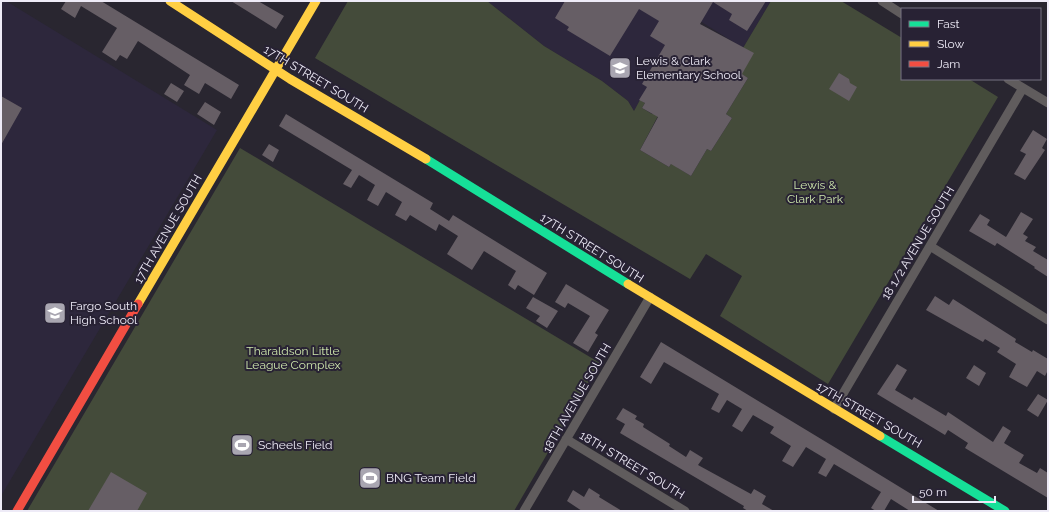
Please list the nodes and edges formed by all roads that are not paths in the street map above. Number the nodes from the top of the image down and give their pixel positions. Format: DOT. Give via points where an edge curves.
graph roads {
  1 [pos="170,1"];
  2 [pos="316,1"];
  3 [pos="882,1"];
  4 [pos="901,13"];
  5 [pos="275,70"];
  6 [pos="1010,80"];
  7 [pos="1023,88"];
  8 [pos="1048,103"];
  9 [pos="930,246"];
  10 [pos="650,297"];
  11 [pos="1048,320"];
  12 [pos="834,409"];
  13 [pos="566,439"];
  14 [pos="17,511"];
  15 [pos="524,511"];
  16 [pos="685,511"];
  17 [pos="1005,511"];
  1 -- 5 [label="street, 17TH STREET SOUTH"];
  2 -- 5 [label="street, 17TH AVENUE SOUTH"];
  3 -- 4 [label="street"];
  5 -- 10 [label="street, 17TH STREET SOUTH" via="376,128"];
  5 -- 14 [label="street, 17TH AVENUE SOUTH"];
  6 -- 7 [label="street"];
  7 -- 8 [label="street"];
  7 -- 9 [label="street, 18 1/2 AVENUE SOUTH"];
  9 -- 11 [label="street"];
  9 -- 12 [label="street, 18 1/2 AVENUE SOUTH"];
  10 -- 12 [label="street, 17TH STREET SOUTH"];
  10 -- 13 [label="street, 18TH AVENUE SOUTH"];
  12 -- 17 [label="street, 17TH STREET SOUTH"];
  13 -- 15 [label="street, 18TH AVENUE SOUTH"];
  13 -- 16 [label="street, 18TH STREET SOUTH"];
}
